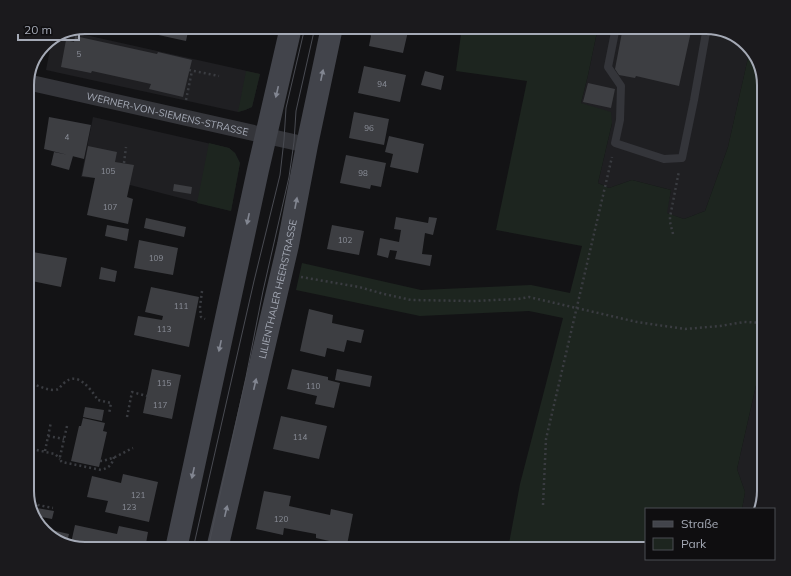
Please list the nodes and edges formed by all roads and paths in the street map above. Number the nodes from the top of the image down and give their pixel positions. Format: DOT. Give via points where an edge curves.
graph roads {
  1 [pos="289,34"];
  2 [pos="331,34"];
  3 [pos="615,34"];
  4 [pos="706,34"];
  5 [pos="219,76"];
  6 [pos="34,84"];
  7 [pos="182,117"];
  8 [pos="266,135"];
  9 [pos="615,143"];
  10 [pos="307,145"];
  11 [pos="126,147"];
  12 [pos="682,158"];
  13 [pos="124,163"];
  14 [pos="673,234"];
  15 [pos="281,273"];
  16 [pos="577,308"];
  17 [pos="757,323"];
  18 [pos="34,384"];
  19 [pos="147,396"];
  20 [pos="109,414"];
  21 [pos="128,417"];
  22 [pos="52,422"];
  23 [pos="67,426"];
  24 [pos="48,436"];
  25 [pos="64,439"];
  26 [pos="133,448"];
  27 [pos="34,449"];
  28 [pos="45,451"];
  29 [pos="114,457"];
  30 [pos="60,460"];
  31 [pos="100,461"];
  32 [pos="36,503"];
  33 [pos="543,505"];
  34 [pos="54,508"];
  35 [pos="178,542"];
  36 [pos="219,542"];
  1 -- 8 [label="main road, one-way"];
  10 -- 2 [label="main road, LILIENTHALER HEERSTRASSE, one-way"];
  3 -- 9 [label="lane" via="608,68 621,86 620,120"];
  4 -- 12 [label="lane"];
  5 -- 7 [label="path" via="191,70"];
  6 -- 7 [label="street, WERNER-VON-SIEMENS-STRASSE"];
  7 -- 8 [label="street, WERNER-VON-SIEMENS-STRASSE"];
  8 -- 10 [label="street, WERNER-VON-SIEMENS-STRASSE"];
  8 -- 35 [label="main road, one-way"];
  9 -- 12 [label="lane" via="664,159"];
  9 -- 16 [label="path"];
  15 -- 10 [label="main road, LILIENTHALER HEERSTRASSE, one-way"];
  11 -- 13 [label="path"];
  12 -- 14 [label="path" via="670,217"];
  15 -- 16 [label="path" via="359,287 411,300 473,301 529,297"];
  36 -- 15 [label="main road, LILIENTHALER HEERSTRASSE, one-way"];
  16 -- 17 [label="path" via="648,324 685,329"];
  16 -- 33 [label="path" via="546,439"];
  18 -- 20 [label="path" via="56,390 70,380 78,380 91,389 98,400 110,403"];
  19 -- 21 [label="path" via="132,392"];
  22 -- 24 [label="path"];
  23 -- 25 [label="path"];
  24 -- 25 [label="path"];
  24 -- 28 [label="path"];
  25 -- 30 [label="path"];
  26 -- 29 [label="path"];
  27 -- 28 [label="path"];
  28 -- 30 [label="path" via="55,454"];
  29 -- 30 [label="path" via="112,464 101,470"];
  29 -- 31 [label="path"];
  32 -- 34 [label="path"];
}
